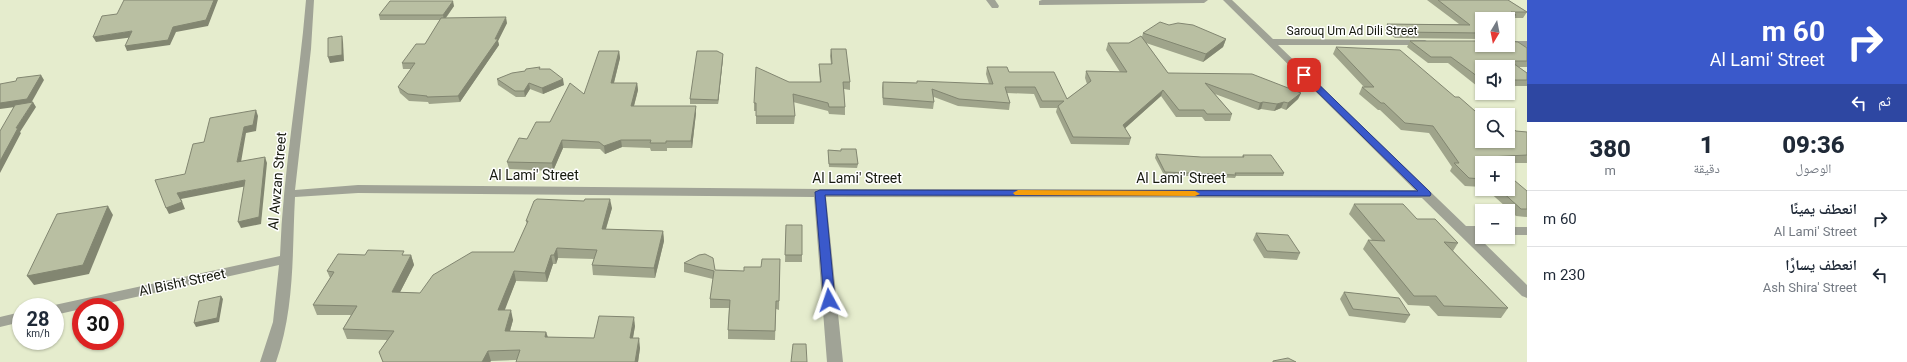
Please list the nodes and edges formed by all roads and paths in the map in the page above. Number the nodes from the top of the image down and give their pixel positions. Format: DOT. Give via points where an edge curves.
graph roads {
  1 [pos="310,0"];
  2 [pos="1204,0"];
  3 [pos="1227,0"];
  4 [pos="1042,3"];
  5 [pos="1271,42"];
  6 [pos="1435,43"];
  7 [pos="1515,44"];
  8 [pos="1527,44"];
  9 [pos="820,192"];
  10 [pos="289,194"];
  11 [pos="1426,194"];
  12 [pos="1463,230"];
  13 [pos="1475,230"];
  14 [pos="1515,231"];
  15 [pos="1527,231"];
  16 [pos="286,259"];
  17 [pos="1527,293"];
  18 [pos="64,308"];
  19 [pos="12,319"];
  20 [pos="0,322"];
  21 [pos="268,362"];
  22 [pos="835,362"];
  1 -- 10 [label="street, Al Awzan Street"];
  2 -- 4 [label="street"];
  3 -- 5 [label="street"];
  5 -- 6 [label="street, Sarouq Um Ad Dili Street"];
  5 -- 11 [label="street"];
  7 -- 8 [label="street"];
  9 -- 10 [label="street, Al Lami' Street" via="358,189"];
  9 -- 11 [label="street, Al Lami' Street"];
  9 -- 22 [label="street"];
  10 -- 16 [label="street, Al Awzan Street"];
  11 -- 12 [label="street"];
  12 -- 13 [label="street"];
  12 -- 17 [label="street"];
  14 -- 15 [label="street"];
  16 -- 18 [label="street, Al Bisht Street"];
  16 -- 21 [label="street, Al Awzan Street" via="282,320"];
  19 -- 20 [label="street"];
}
